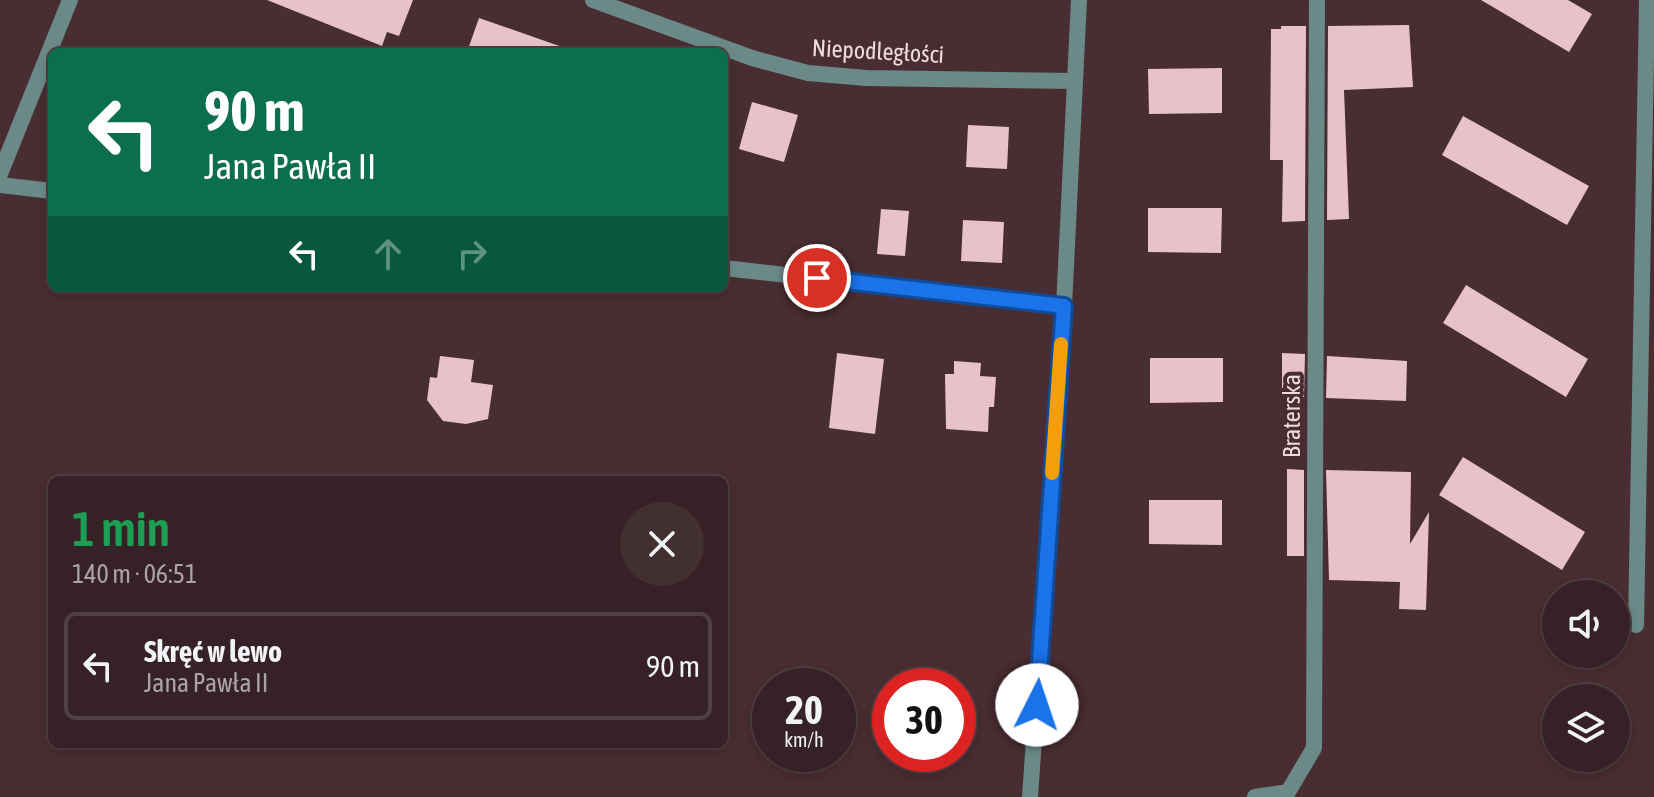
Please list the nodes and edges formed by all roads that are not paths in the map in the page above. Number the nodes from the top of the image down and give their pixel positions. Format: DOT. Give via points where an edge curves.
graph roads {
  1 [pos="70,0"];
  2 [pos="593,0"];
  3 [pos="1079,0"];
  4 [pos="1317,0"];
  5 [pos="1647,0"];
  6 [pos="51,48"];
  7 [pos="725,48"];
  8 [pos="728,49"];
  9 [pos="48,55"];
  10 [pos="1075,81"];
  11 [pos="0,174"];
  12 [pos="0,185"];
  13 [pos="48,191"];
  14 [pos="728,268"];
  15 [pos="1064,306"];
  16 [pos="1636,625"];
  17 [pos="1030,797"];
  18 [pos="1255,797"];
  1 -- 6 [label="street"];
  2 -- 7 [label="street, Niepodległości"];
  3 -- 10 [label="street"];
  4 -- 18 [label="street, Braterska" via="1314,748 1288,792"];
  5 -- 16 [label="street"];
  8 -- 10 [label="street, Niepodległości" via="808,73"];
  9 -- 11 [label="street"];
  10 -- 15 [label="street"];
  12 -- 13 [label="street"];
  14 -- 15 [label="street"];
  15 -- 17 [label="street"];
}
